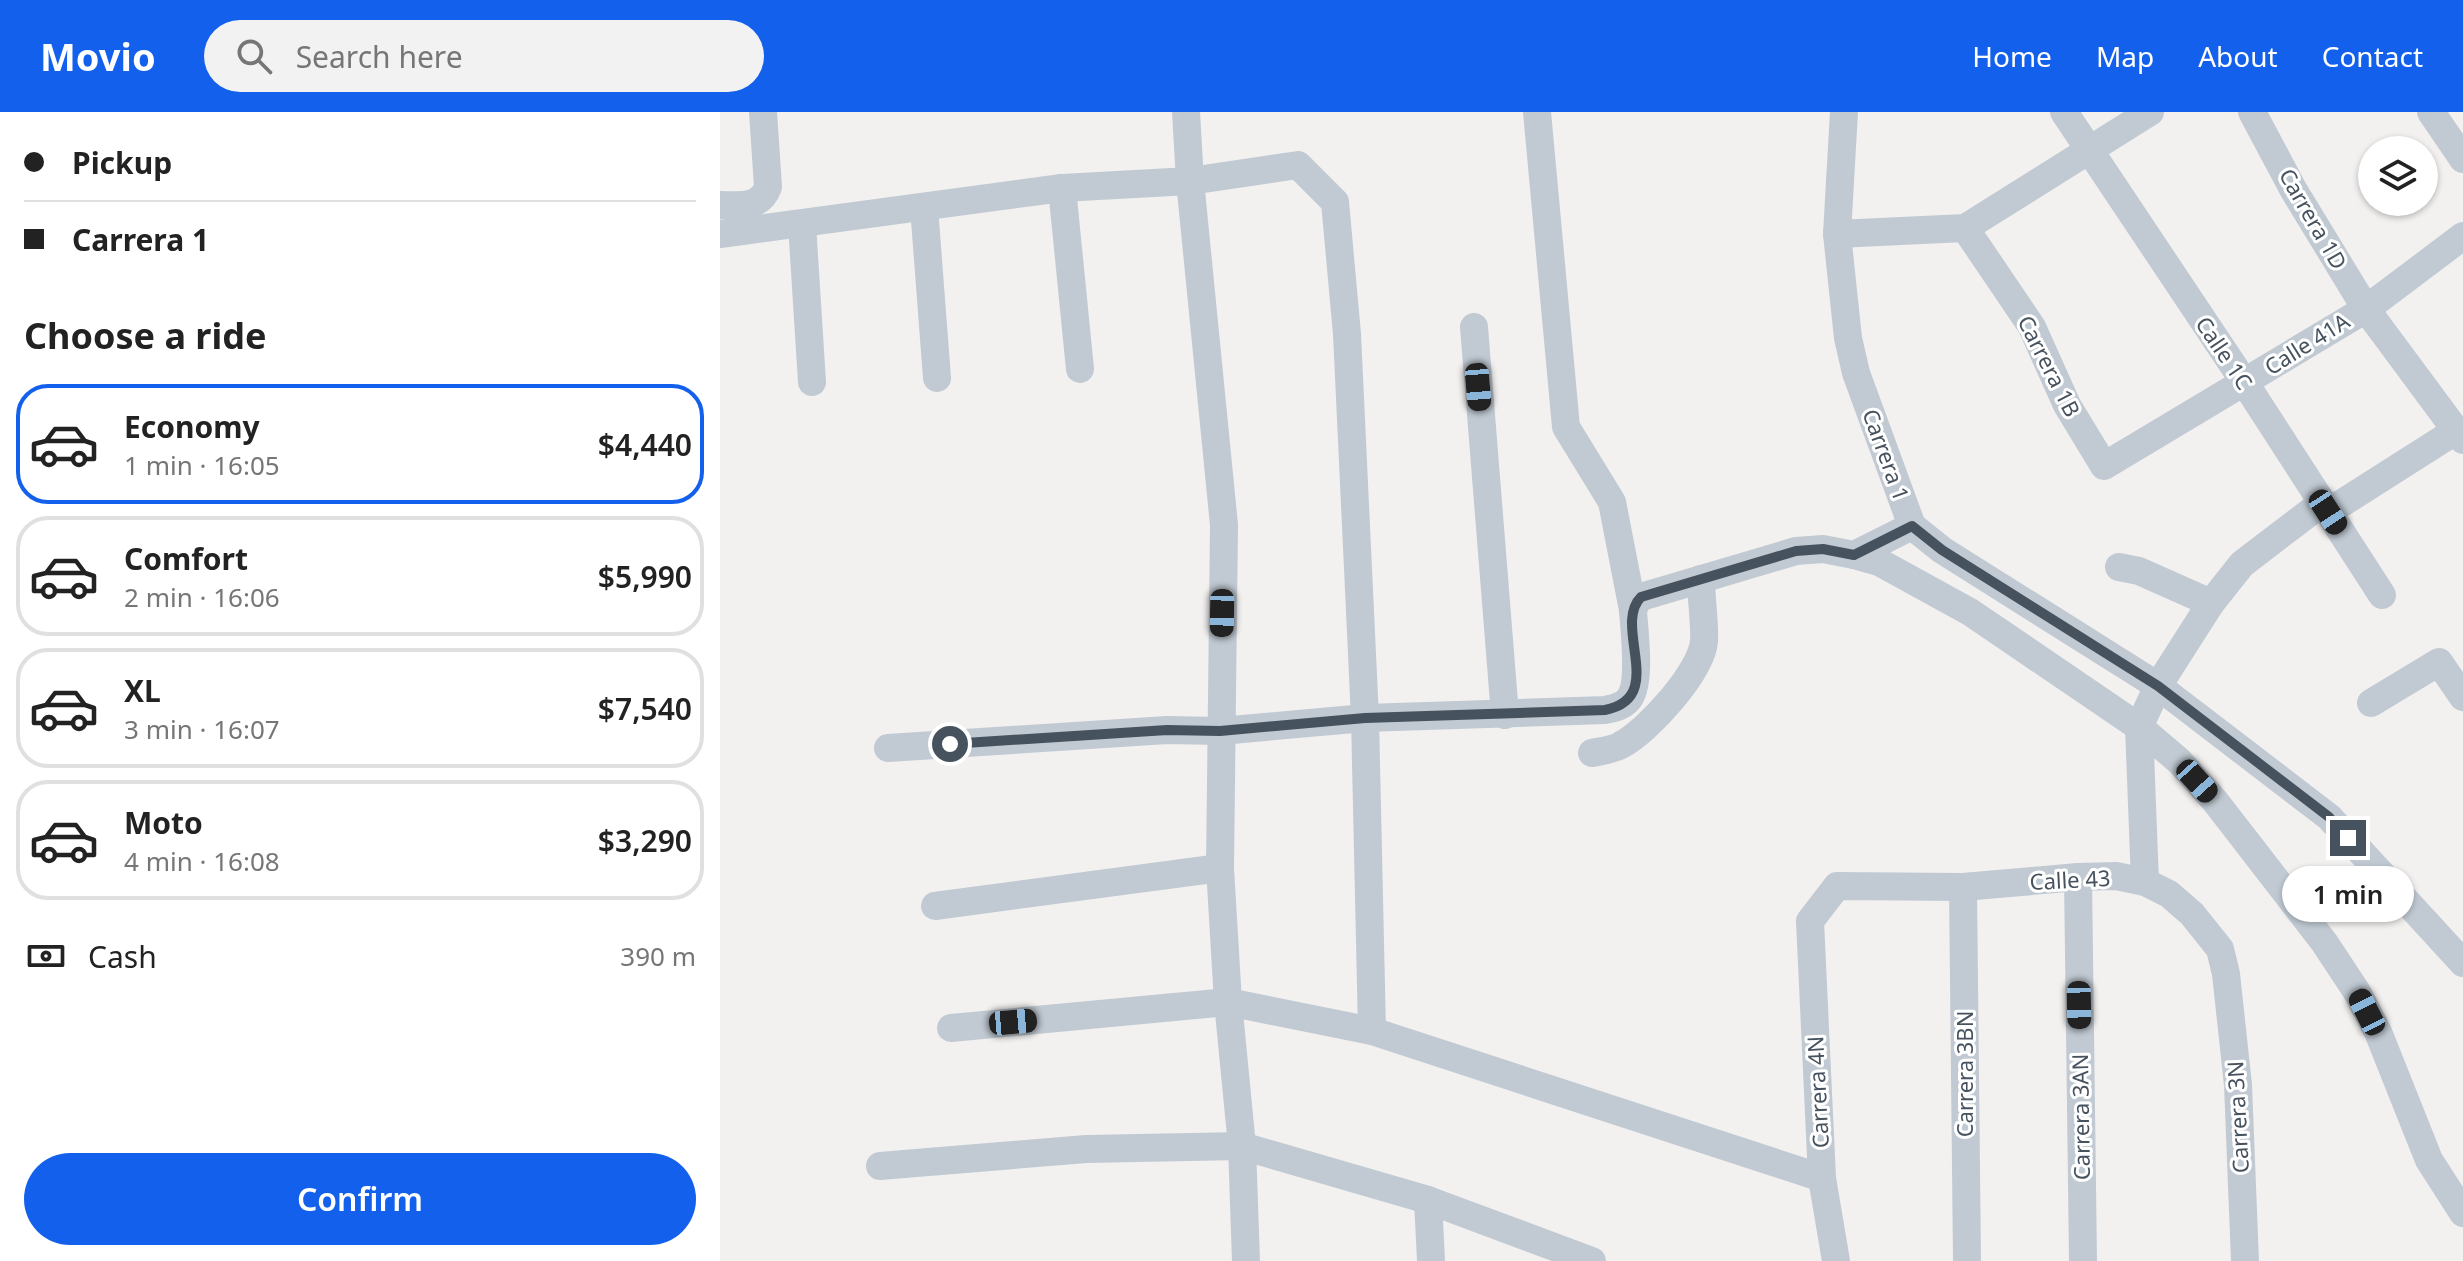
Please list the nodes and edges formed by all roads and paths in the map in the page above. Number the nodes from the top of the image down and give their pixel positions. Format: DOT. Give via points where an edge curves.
graph roads {
  1 [pos="763,112"];
  2 [pos="1186,112"];
  3 [pos="1537,112"];
  4 [pos="1844,112"];
  5 [pos="2064,112"];
  6 [pos="2150,112"];
  7 [pos="2252,112"];
  8 [pos="2431,112"];
  9 [pos="2088,150"];
  10 [pos="2463,159"];
  11 [pos="1190,181"];
  12 [pos="1062,188"];
  13 [pos="739,204"];
  14 [pos="924,207"];
  15 [pos="802,224"];
  16 [pos="1965,228"];
  17 [pos="766,229"];
  18 [pos="720,234"];
  19 [pos="1837,234"];
  20 [pos="2463,236"];
  21 [pos="2366,309"];
  22 [pos="1474,327"];
  23 [pos="1080,369"];
  24 [pos="937,378"];
  25 [pos="812,382"];
  26 [pos="2245,383"];
  27 [pos="2460,435"];
  28 [pos="2104,466"];
  29 [pos="2325,508"];
  30 [pos="1912,526"];
  31 [pos="1854,555"];
  32 [pos="2119,567"];
  33 [pos="1701,579"];
  34 [pos="2382,595"];
  35 [pos="2211,603"];
  36 [pos="1633,610"];
  37 [pos="2158,686"];
  38 [pos="2463,697"];
  39 [pos="2371,703"];
  40 [pos="1505,715"];
  41 [pos="1365,718"];
  42 [pos="2139,727"];
  43 [pos="1220,731"];
  44 [pos="888,748"];
  45 [pos="1592,753"];
  46 [pos="1220,868"];
  47 [pos="2078,877"];
  48 [pos="2145,882"];
  49 [pos="1963,887"];
  50 [pos="935,906"];
  51 [pos="1810,921"];
  52 [pos="2463,963"];
  53 [pos="2226,974"];
  54 [pos="1228,1002"];
  55 [pos="951,1028"];
  56 [pos="1372,1031"];
  57 [pos="1242,1146"];
  58 [pos="880,1166"];
  59 [pos="1822,1178"];
  60 [pos="1428,1200"];
  61 [pos="2463,1213"];
  62 [pos="1246,1261"];
  63 [pos="1430,1261"];
  64 [pos="1592,1261"];
  65 [pos="1836,1261"];
  66 [pos="1967,1261"];
  67 [pos="2083,1261"];
  68 [pos="2245,1261"];
  1 -- 13 [label="street" via="768,187"];
  2 -- 11 [label="street"];
  3 -- 36 [label="street" via="1566,427 1612,502"];
  4 -- 19 [label="street, Carrera 1"];
  5 -- 9 [label="street, Calle 1C"];
  6 -- 9 [label="street"];
  7 -- 21 [label="street, Carrera 1D"];
  8 -- 10 [label="street"];
  9 -- 16 [label="street"];
  9 -- 26 [label="street, Calle 1C"];
  11 -- 12 [label="street"];
  11 -- 41 [label="street" via="1298,165 1335,202 1347,334"];
  11 -- 43 [label="street" via="1224,525"];
  12 -- 14 [label="street"];
  12 -- 23 [label="street"];
  13 -- 17 [label="street"];
  14 -- 15 [label="street"];
  14 -- 24 [label="street"];
  15 -- 17 [label="street"];
  15 -- 25 [label="street"];
  16 -- 19 [label="street"];
  16 -- 28 [label="street, Carrera 1B" via="2032,327 2067,405"];
  17 -- 18 [label="street"];
  19 -- 30 [label="street, Carrera 1" via="1856,373"];
  20 -- 21 [label="street, Calle 41A"];
  21 -- 26 [label="street, Calle 41A"];
  21 -- 27 [label="street, Carrera 1D"];
  22 -- 40 [label="street"];
  26 -- 28 [label="street, Calle 41A"];
  26 -- 29 [label="street, Calle 1C"];
  27 -- 29 [label="street"];
  29 -- 34 [label="street, Calle 1C"];
  29 -- 35 [label="street" via="2242,564"];
  30 -- 31 [label="street"];
  30 -- 37 [label="street, Carrera 1"];
  31 -- 33 [label="street" via="1796,551"];
  31 -- 42 [label="street" via="1879,562 1970,612"];
  32 -- 35 [label="street"];
  33 -- 36 [label="street" via="1641,597"];
  33 -- 45 [label="street" via="1704,642 1695,666 1665,708 1635,736"];
  35 -- 37 [label="street"];
  36 -- 40 [label="street" via="1636,679 1628,700 1605,710"];
  37 -- 42 [label="street"];
  37 -- 52 [label="street, Carrera 1" via="2329,817"];
  38 -- 39 [label="street" via="2439,662"];
  40 -- 41 [label="street"];
  41 -- 43 [label="street"];
  41 -- 56 [label="street"];
  42 -- 48 [label="street"];
  42 -- 61 [label="street" via="2215,801 2349,979 2378,1032 2429,1160"];
  43 -- 44 [label="street"];
  43 -- 46 [label="street"];
  46 -- 50 [label="street"];
  46 -- 54 [label="street"];
  47 -- 48 [label="street, Calle 43"];
  47 -- 49 [label="street, Calle 43"];
  47 -- 67 [label="street, Carrera 3AN"];
  48 -- 53 [label="street, Calle 43" via="2192,914 2220,949"];
  49 -- 51 [label="street, Calle 43" via="1837,886"];
  49 -- 66 [label="street, Carrera 3BN"];
  51 -- 59 [label="street, Carrera 4N"];
  53 -- 68 [label="street, Carrera 3N" via="2238,1085"];
  54 -- 55 [label="street"];
  54 -- 56 [label="street"];
  54 -- 57 [label="street"];
  56 -- 59 [label="street"];
  57 -- 58 [label="street" via="1086,1149"];
  57 -- 60 [label="street"];
  57 -- 62 [label="street"];
  59 -- 65 [label="street, Carrera 4N"];
  60 -- 63 [label="street"];
  60 -- 64 [label="street"];
}
